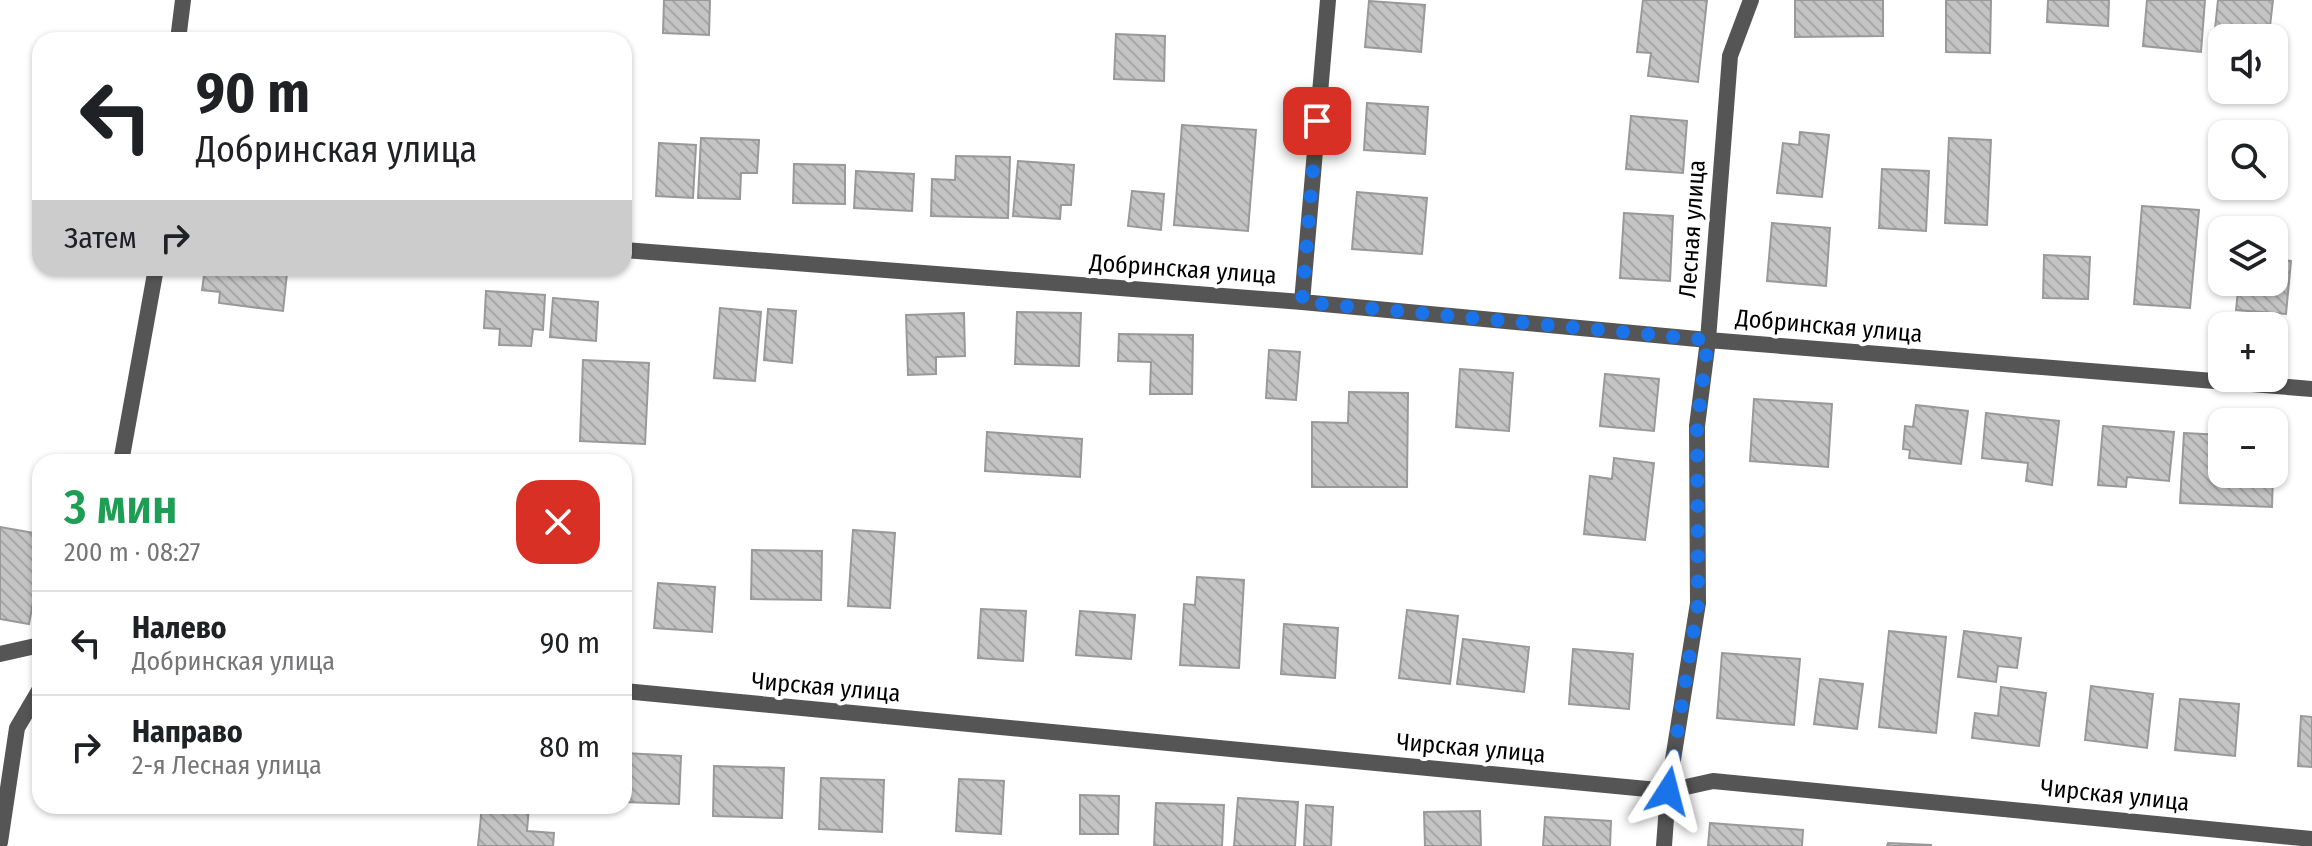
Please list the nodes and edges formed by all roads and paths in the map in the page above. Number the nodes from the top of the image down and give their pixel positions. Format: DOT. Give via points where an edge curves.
graph roads {
  1 [pos="183,0"];
  2 [pos="1328,0"];
  3 [pos="1751,0"];
  4 [pos="179,32"];
  5 [pos="632,251"];
  6 [pos="155,276"];
  7 [pos="1302,302"];
  8 [pos="1708,340"];
  9 [pos="2312,389"];
  10 [pos="122,454"];
  11 [pos="32,647"];
  12 [pos="0,654"];
  13 [pos="632,692"];
  14 [pos="32,703"];
  15 [pos="1668,791"];
  16 [pos="2312,839"];
  17 [pos="0,842"];
  18 [pos="1664,846"];
  1 -- 4 [label="street"];
  2 -- 7 [label="street"];
  3 -- 8 [label="street, Лесная улица" via="1730,56"];
  5 -- 7 [label="street, Добринская улица"];
  6 -- 10 [label="street"];
  7 -- 8 [label="street, Добринская улица"];
  8 -- 9 [label="street, Добринская улица"];
  8 -- 15 [label="street, Лесная улица" via="1697,426 1698,603"];
  11 -- 12 [label="street"];
  13 -- 15 [label="street, Чирская улица"];
  14 -- 17 [label="street" via="17,728"];
  15 -- 16 [label="street, Чирская улица" via="1713,781"];
  15 -- 18 [label="street, Лесная улица"];
}
